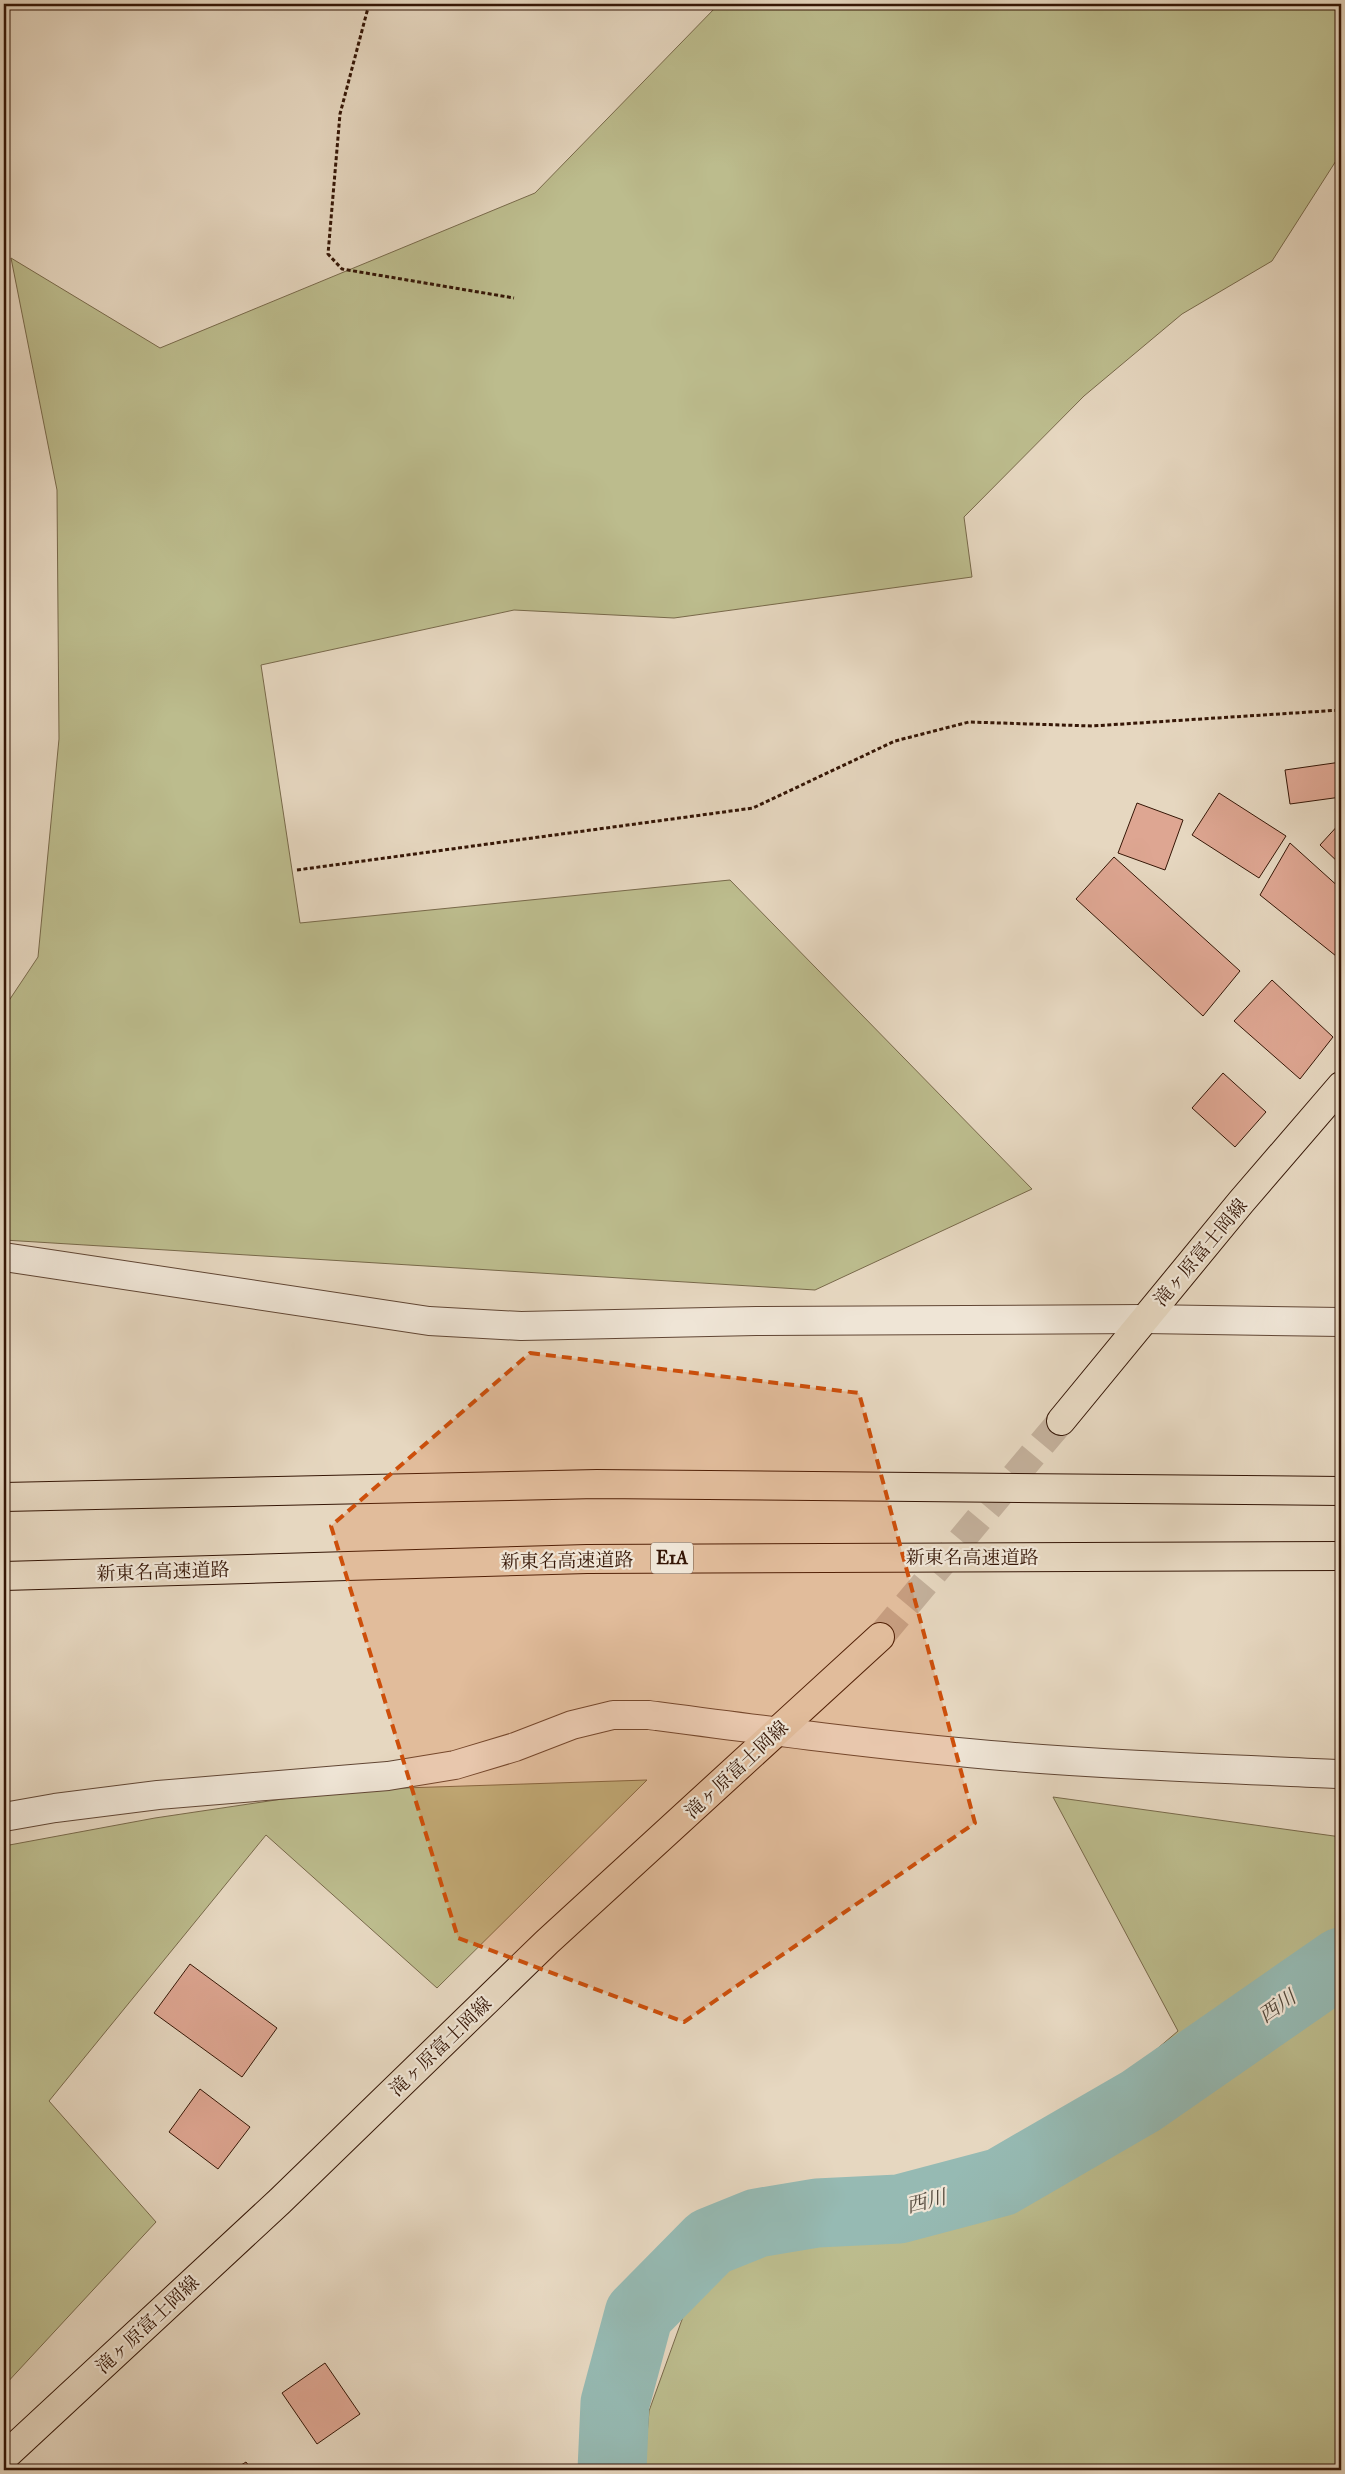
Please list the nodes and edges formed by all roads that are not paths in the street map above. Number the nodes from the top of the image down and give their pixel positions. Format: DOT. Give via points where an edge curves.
graph roads {
  1 [pos="1341,1086"];
  2 [pos="4,1257"];
  3 [pos="1144,1319"];
  4 [pos="1341,1322"];
  5 [pos="1061,1421"];
  6 [pos="1341,1491"];
  7 [pos="4,1496"];
  8 [pos="1341,1556"];
  9 [pos="4,1576"];
  10 [pos="880,1637"];
  11 [pos="776,1732"];
  12 [pos="1341,1774"];
  13 [pos="4,1817"];
  14 [pos="4,2457"];
  1 -- 3 [label="main road, 滝ヶ原富士岡線"];
  2 -- 3 [label="street" via="420,1320 521,1326"];
  3 -- 4 [label="street"];
  3 -- 5 [label="main road, 滝ヶ原富士岡線"];
  6 -- 7 [label="main road" via="597,1484"];
  8 -- 9 [label="main road, 新東名高速道路 / E1A" via="587,1559"];
  10 -- 11 [label="main road, 滝ヶ原富士岡線"];
  11 -- 12 [label="street" via="1131,1766"];
  11 -- 13 [label="street" via="649,1715 613,1714 455,1765 388,1776 158,1795"];
  11 -- 14 [label="main road, 滝ヶ原富士岡線" via="547,1942 287,2194"];
}
